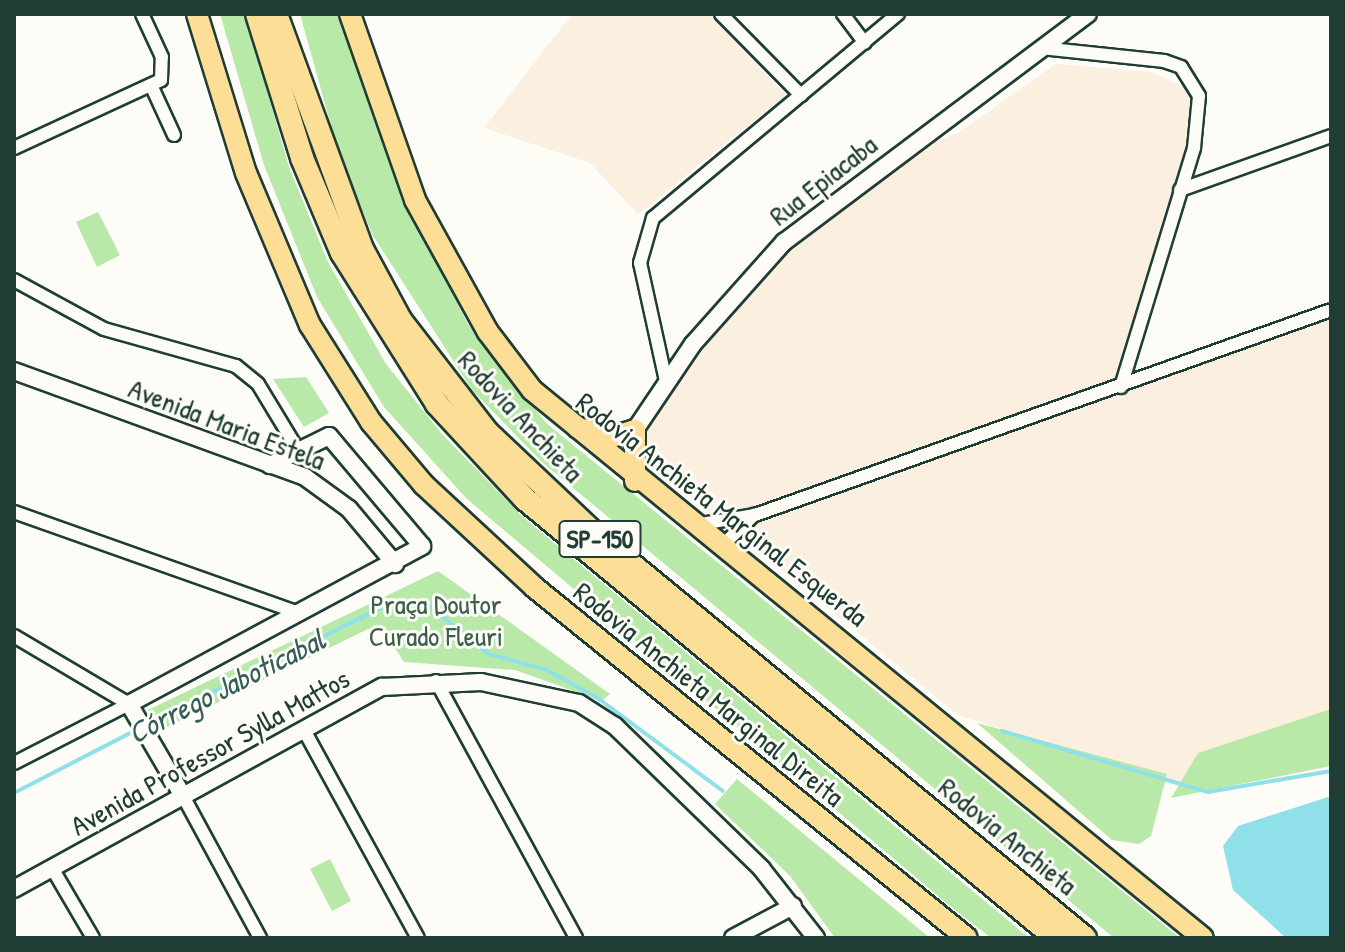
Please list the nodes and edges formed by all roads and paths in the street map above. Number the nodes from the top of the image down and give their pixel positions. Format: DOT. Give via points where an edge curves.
graph roads {
  1 [pos="142,14"];
  2 [pos="197,14"];
  3 [pos="257,14"];
  4 [pos="276,14"];
  5 [pos="350,14"];
  6 [pos="721,14"];
  7 [pos="843,14"];
  8 [pos="898,14"];
  9 [pos="1088,14"];
  10 [pos="865,43"];
  11 [pos="1041,48"];
  12 [pos="151,85"];
  13 [pos="801,95"];
  14 [pos="174,135"];
  15 [pos="1331,136"];
  16 [pos="14,148"];
  17 [pos="1180,190"];
  18 [pos="14,280"];
  19 [pos="1331,310"];
  20 [pos="14,371"];
  21 [pos="666,381"];
  22 [pos="1121,387"];
  23 [pos="572,427"];
  24 [pos="635,430"];
  25 [pos="298,450"];
  26 [pos="270,465"];
  27 [pos="635,481"];
  28 [pos="14,512"];
  29 [pos="755,515"];
  30 [pos="695,525"];
  31 [pos="722,546"];
  32 [pos="395,564"];
  33 [pos="299,613"];
  34 [pos="14,636"];
  35 [pos="436,680"];
  36 [pos="134,711"];
  37 [pos="304,730"];
  38 [pos="14,763"];
  39 [pos="183,796"];
  40 [pos="969,865"];
  41 [pos="52,868"];
  42 [pos="14,889"];
  43 [pos="793,906"];
  44 [pos="938,916"];
  45 [pos="93,938"];
  46 [pos="260,938"];
  47 [pos="418,938"];
  48 [pos="576,938"];
  49 [pos="733,938"];
  50 [pos="816,938"];
  51 [pos="955,938"];
  52 [pos="967,938"];
  53 [pos="1035,938"];
  54 [pos="1056,938"];
  55 [pos="1085,938"];
  56 [pos="1203,938"];
  1 -- 12 [label="street" via="165,71"];
  2 -- 44 [label="highway, Rodovia Anchieta Marginal Direita / SP-150" via="275,246 310,325 371,422 424,485 523,578"];
  3 -- 40 [label="highway, Rodovia Anchieta / SP-150" via="302,158 342,253 437,404 525,499"];
  4 -- 55 [label="highway, Rodovia Anchieta / SP-150" via="362,249 401,321 466,408 597,536"];
  5 -- 23 [label="highway, Rodovia Anchieta Marginal Esquerda / SP-150" via="394,151 445,260 505,358"];
  6 -- 13 [label="street"];
  7 -- 10 [label="street"];
  8 -- 10 [label="street"];
  9 -- 11 [label="street, Rua Epiacaba"];
  10 -- 13 [label="street"];
  11 -- 17 [label="street" via="1135,55 1181,67 1194,83 1201,114"];
  11 -- 21 [label="street, Rua Epiacaba" via="784,242"];
  12 -- 14 [label="street"];
  12 -- 16 [label="street"];
  13 -- 21 [label="street" via="690,183 653,218 643,239 644,294"];
  15 -- 17 [label="street"];
  17 -- 22 [label="street"];
  18 -- 25 [label="street" via="104,329 236,366 258,384"];
  19 -- 22 [label="street"];
  20 -- 26 [label="street, Avenida Maria Estela"];
  21 -- 24 [label="street, Rua Epiacaba"];
  22 -- 29 [label="street"];
  23 -- 24 [label="highway" via="612,437"];
  23 -- 27 [label="highway, Rodovia Anchieta Marginal Esquerda / SP-150"];
  24 -- 27 [label="highway"];
  25 -- 26 [label="street"];
  25 -- 32 [label="street" via="329,436 376,487 421,542"];
  26 -- 32 [label="street, Avenida Maria Estela" via="328,492"];
  27 -- 30 [label="highway, Rodovia Anchieta Marginal Esquerda / SP-150"];
  28 -- 33 [label="street"];
  29 -- 30 [label="street"];
  29 -- 31 [label="street"];
  30 -- 31 [label="highway, Rodovia Anchieta Marginal Esquerda / SP-150"];
  31 -- 56 [label="highway, Rodovia Anchieta Marginal Esquerda / SP-150"];
  32 -- 33 [label="street"];
  33 -- 36 [label="street"];
  34 -- 36 [label="street"];
  35 -- 37 [label="street, Avenida Professor Sylla Mattos" via="382,687"];
  35 -- 43 [label="street, Avenida Professor Sylla Mattos" via="579,703 660,763"];
  35 -- 48 [label="street"];
  36 -- 38 [label="street"];
  36 -- 39 [label="street"];
  37 -- 39 [label="street, Avenida Professor Sylla Mattos"];
  37 -- 47 [label="street"];
  39 -- 41 [label="street, Avenida Professor Sylla Mattos"];
  39 -- 46 [label="street"];
  40 -- 53 [label="highway"];
  40 -- 54 [label="highway, Rodovia Anchieta / SP-150"];
  41 -- 42 [label="street, Avenida Professor Sylla Mattos"];
  41 -- 45 [label="street"];
  43 -- 49 [label="street"];
  43 -- 50 [label="street"];
  44 -- 51 [label="highway"];
  44 -- 52 [label="highway, Rodovia Anchieta Marginal Direita / SP-150"];
}
